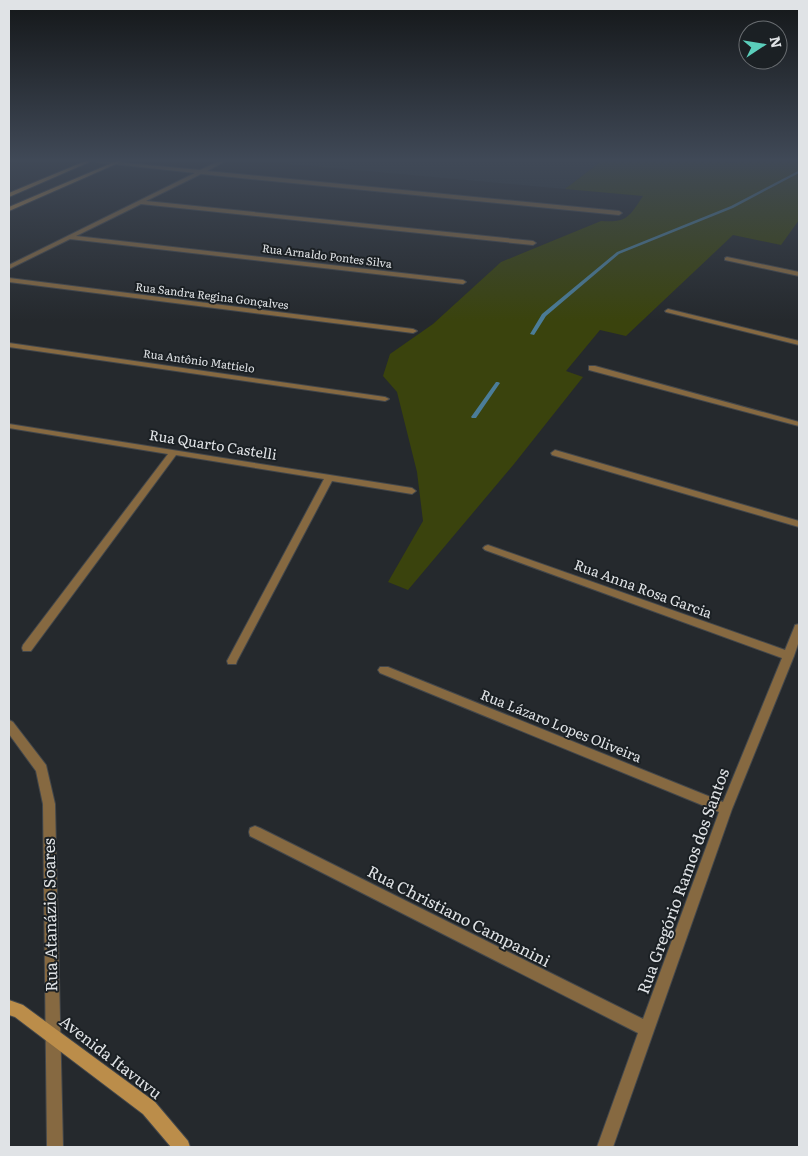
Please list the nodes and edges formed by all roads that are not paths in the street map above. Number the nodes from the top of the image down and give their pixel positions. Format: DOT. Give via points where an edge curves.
graph roads {
  1 [pos="115,214"];
  2 [pos="254,214"];
  3 [pos="69,237"];
  4 [pos="533,243"];
  5 [pos="727,259"];
  6 [pos="9,267"];
  7 [pos="799,274"];
  8 [pos="9,280"];
  9 [pos="463,282"];
  10 [pos="668,311"];
  11 [pos="413,331"];
  12 [pos="799,343"];
  13 [pos="9,345"];
  14 [pos="592,368"];
  15 [pos="385,399"];
  16 [pos="799,424"];
  17 [pos="9,426"];
  18 [pos="173,453"];
  19 [pos="555,453"];
  20 [pos="329,478"];
  21 [pos="412,492"];
  22 [pos="799,524"];
  23 [pos="488,548"];
  24 [pos="799,628"];
  25 [pos="27,648"];
  26 [pos="789,656"];
  27 [pos="232,661"];
  28 [pos="384,670"];
  29 [pos="9,725"];
  30 [pos="726,809"];
  31 [pos="255,832"];
  32 [pos="9,1008"];
  33 [pos="648,1030"];
  34 [pos="52,1034"];
  35 [pos="55,1147"];
  36 [pos="182,1147"];
  37 [pos="605,1147"];
  1 -- 3 [label="street"];
  2 -- 4 [label="street"];
  3 -- 6 [label="street"];
  3 -- 9 [label="street, Rua Arnaldo Pontes Silva"];
  5 -- 7 [label="street"];
  8 -- 11 [label="street, Rua Sandra Regina Gonçalves"];
  10 -- 12 [label="street"];
  13 -- 15 [label="street, Rua Antônio Mattielo"];
  14 -- 16 [label="street"];
  17 -- 18 [label="street, Rua Quarto Castelli"];
  18 -- 20 [label="street, Rua Quarto Castelli"];
  18 -- 25 [label="street"];
  19 -- 22 [label="street"];
  20 -- 21 [label="street, Rua Quarto Castelli"];
  20 -- 27 [label="street"];
  23 -- 26 [label="street, Rua Anna Rosa Garcia"];
  24 -- 26 [label="street, Rua Gregório Ramos dos Santos"];
  26 -- 30 [label="street, Rua Gregório Ramos dos Santos"];
  28 -- 30 [label="street, Rua Lázaro Lopes Oliveira"];
  29 -- 34 [label="street, Rua Atanázio Soares" via="42,769 49,804"];
  30 -- 33 [label="street, Rua Gregório Ramos dos Santos"];
  31 -- 33 [label="street, Rua Christiano Campanini"];
  32 -- 34 [label="main road, Avenida Itavuvu" via="18,1010"];
  33 -- 37 [label="street, Rua Gregório Ramos dos Santos"];
  34 -- 35 [label="street, Rua Atanázio Soares"];
  34 -- 36 [label="main road, Avenida Itavuvu" via="149,1108"];
}
